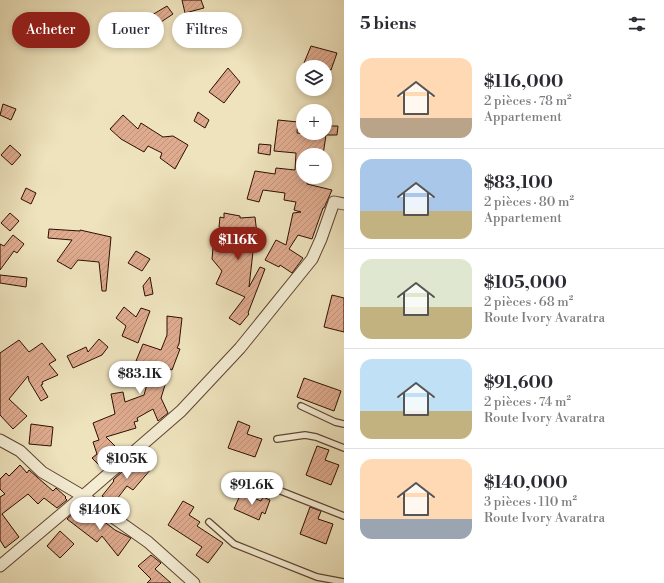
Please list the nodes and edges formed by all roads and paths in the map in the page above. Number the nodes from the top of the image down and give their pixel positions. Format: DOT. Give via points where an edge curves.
graph roads {
  1 [pos="344,204"];
  2 [pos="301,406"];
  3 [pos="344,424"];
  4 [pos="277,439"];
  5 [pos="0,440"];
  6 [pos="344,448"];
  7 [pos="258,482"];
  8 [pos="83,496"];
  9 [pos="344,516"];
  10 [pos="209,522"];
  11 [pos="0,566"];
  12 [pos="194,583"];
  13 [pos="344,583"];
  1 -- 8 [label="street" via="334,202 312,259 240,348 181,411"];
  2 -- 3 [label="lane"];
  4 -- 6 [label="lane" via="305,434"];
  5 -- 8 [label="street" via="20,451 42,472"];
  7 -- 9 [label="lane"];
  8 -- 11 [label="street"];
  8 -- 12 [label="street" via="148,542"];
  10 -- 13 [label="lane" via="234,544 317,577"];
}
